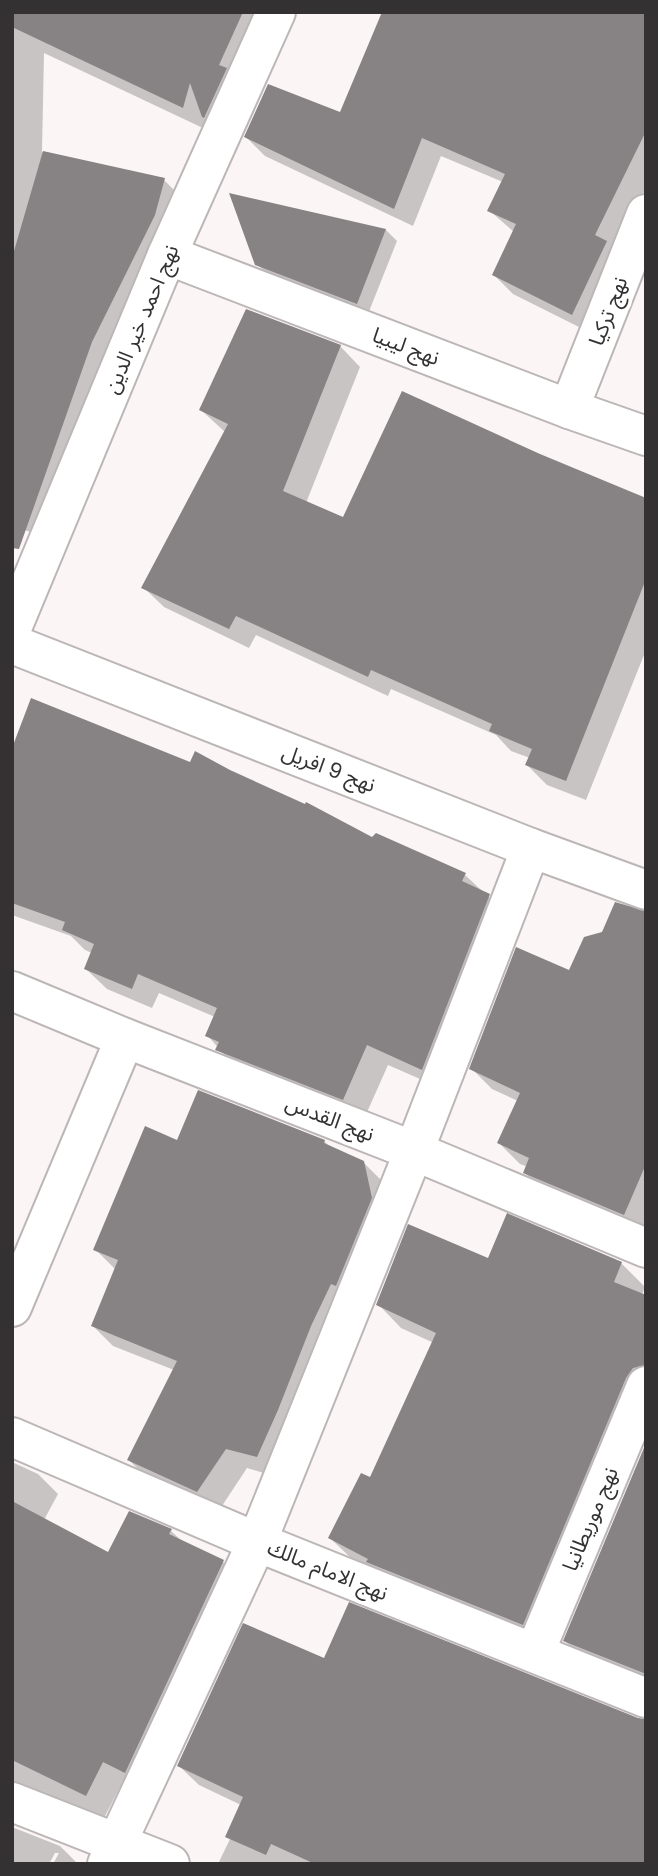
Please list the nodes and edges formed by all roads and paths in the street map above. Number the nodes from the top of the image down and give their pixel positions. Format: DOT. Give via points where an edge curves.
graph roads {
  1 [pos="276,12"];
  2 [pos="646,214"];
  3 [pos="167,255"];
  4 [pos="569,409"];
  5 [pos="646,436"];
  6 [pos="12,628"];
  7 [pos="12,644"];
  8 [pos="531,848"];
  9 [pos="646,890"];
  10 [pos="12,991"];
  11 [pos="125,1038"];
  12 [pos="414,1151"];
  13 [pos="646,1248"];
  14 [pos="12,1307"];
  15 [pos="646,1387"];
  16 [pos="12,1437"];
  17 [pos="257,1542"];
  18 [pos="535,1652"];
  19 [pos="646,1698"];
  20 [pos="12,1802"];
  21 [pos="111,1854"];
  22 [pos="170,1864"];
  1 -- 3 [label="street, نهج احمد خير الدين"];
  2 -- 4 [label="street, نهج تركيا"];
  3 -- 4 [label="street, نهج ليبيا"];
  3 -- 6 [label="street, نهج احمد خير الدين"];
  4 -- 5 [label="street, نهج ليبيا"];
  7 -- 8 [label="street, نهج 9 افريل"];
  8 -- 9 [label="street, نهج 9 افريل"];
  8 -- 12 [label="street"];
  10 -- 11 [label="street, نهج القدس"];
  11 -- 12 [label="street, نهج القدس"];
  11 -- 14 [label="street"];
  12 -- 13 [label="street, نهج القدس"];
  12 -- 17 [label="street"];
  15 -- 18 [label="street, نهج موريطانيا"];
  16 -- 17 [label="street, نهج الامام مالك"];
  17 -- 18 [label="street, نهج الامام مالك"];
  17 -- 21 [label="street"];
  18 -- 19 [label="street, نهج الامام مالك"];
  20 -- 21 [label="street"];
  21 -- 22 [label="street"];
}
